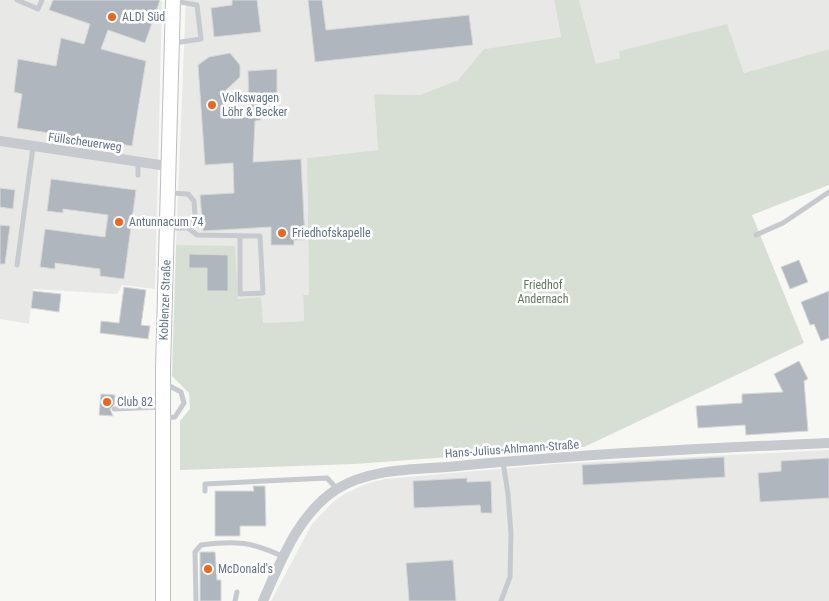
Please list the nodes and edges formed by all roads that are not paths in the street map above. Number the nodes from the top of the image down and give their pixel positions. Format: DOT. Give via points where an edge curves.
graph roads {
  1 [pos="17,0"];
  2 [pos="42,0"];
  3 [pos="173,0"];
  4 [pos="173,44"];
  5 [pos="0,141"];
  6 [pos="33,147"];
  7 [pos="138,162"];
  8 [pos="167,166"];
  9 [pos="138,176"];
  10 [pos="829,192"];
  11 [pos="167,193"];
  12 [pos="167,228"];
  13 [pos="188,228"];
  14 [pos="756,235"];
  15 [pos="240,236"];
  16 [pos="17,265"];
  17 [pos="163,383"];
  18 [pos="114,409"];
  19 [pos="162,412"];
  20 [pos="829,443"];
  21 [pos="502,461"];
  22 [pos="337,489"];
  23 [pos="205,491"];
  24 [pos="284,557"];
  25 [pos="237,592"];
  26 [pos="161,598"];
  27 [pos="196,601"];
  28 [pos="234,601"];
  29 [pos="263,601"];
  30 [pos="501,601"];
  1 -- 2 [label="lane" via="38,9"];
  3 -- 4 [label="street, Koblenzer Straße"];
  3 -- 4 [label="lane" via="197,5 201,39"];
  4 -- 8 [label="street, Koblenzer Straße"];
  5 -- 6 [label="street, Füllscheuerweg"];
  6 -- 7 [label="street, Füllscheuerweg"];
  6 -- 16 [label="lane"];
  7 -- 8 [label="street, Füllscheuerweg"];
  7 -- 9 [label="lane"];
  8 -- 11 [label="street, Koblenzer Straße"];
  10 -- 14 [label="lane" via="776,227"];
  11 -- 12 [label="street, Koblenzer Straße"];
  11 -- 13 [label="lane" via="188,194 194,200 195,215"];
  12 -- 13 [label="lane"];
  12 -- 17 [label="street, Koblenzer Straße"];
  13 -- 15 [label="lane" via="197,235"];
  15 -- 15 [label="lane" via="260,236 263,293 240,294"];
  17 -- 19 [label="street, Koblenzer Straße"];
  17 -- 19 [label="lane" via="180,392 184,403 176,417"];
  18 -- 19 [label="lane"];
  19 -- 26 [label="street, Koblenzer Straße"];
  20 -- 21 [label="street, Hans-Julius-Ahlmann-Straße"];
  21 -- 22 [label="street, Hans-Julius-Ahlmann-Straße" via="383,473 361,478"];
  21 -- 30 [label="lane" via="511,534 510,577"];
  22 -- 23 [label="lane" via="327,478 205,484"];
  22 -- 24 [label="street, Hans-Julius-Ahlmann-Straße" via="306,518"];
  24 -- 27 [label="lane" via="254,544 201,544 195,552"];
  24 -- 29 [label="street, Hans-Julius-Ahlmann-Straße"];
  25 -- 28 [label="lane"];
}
